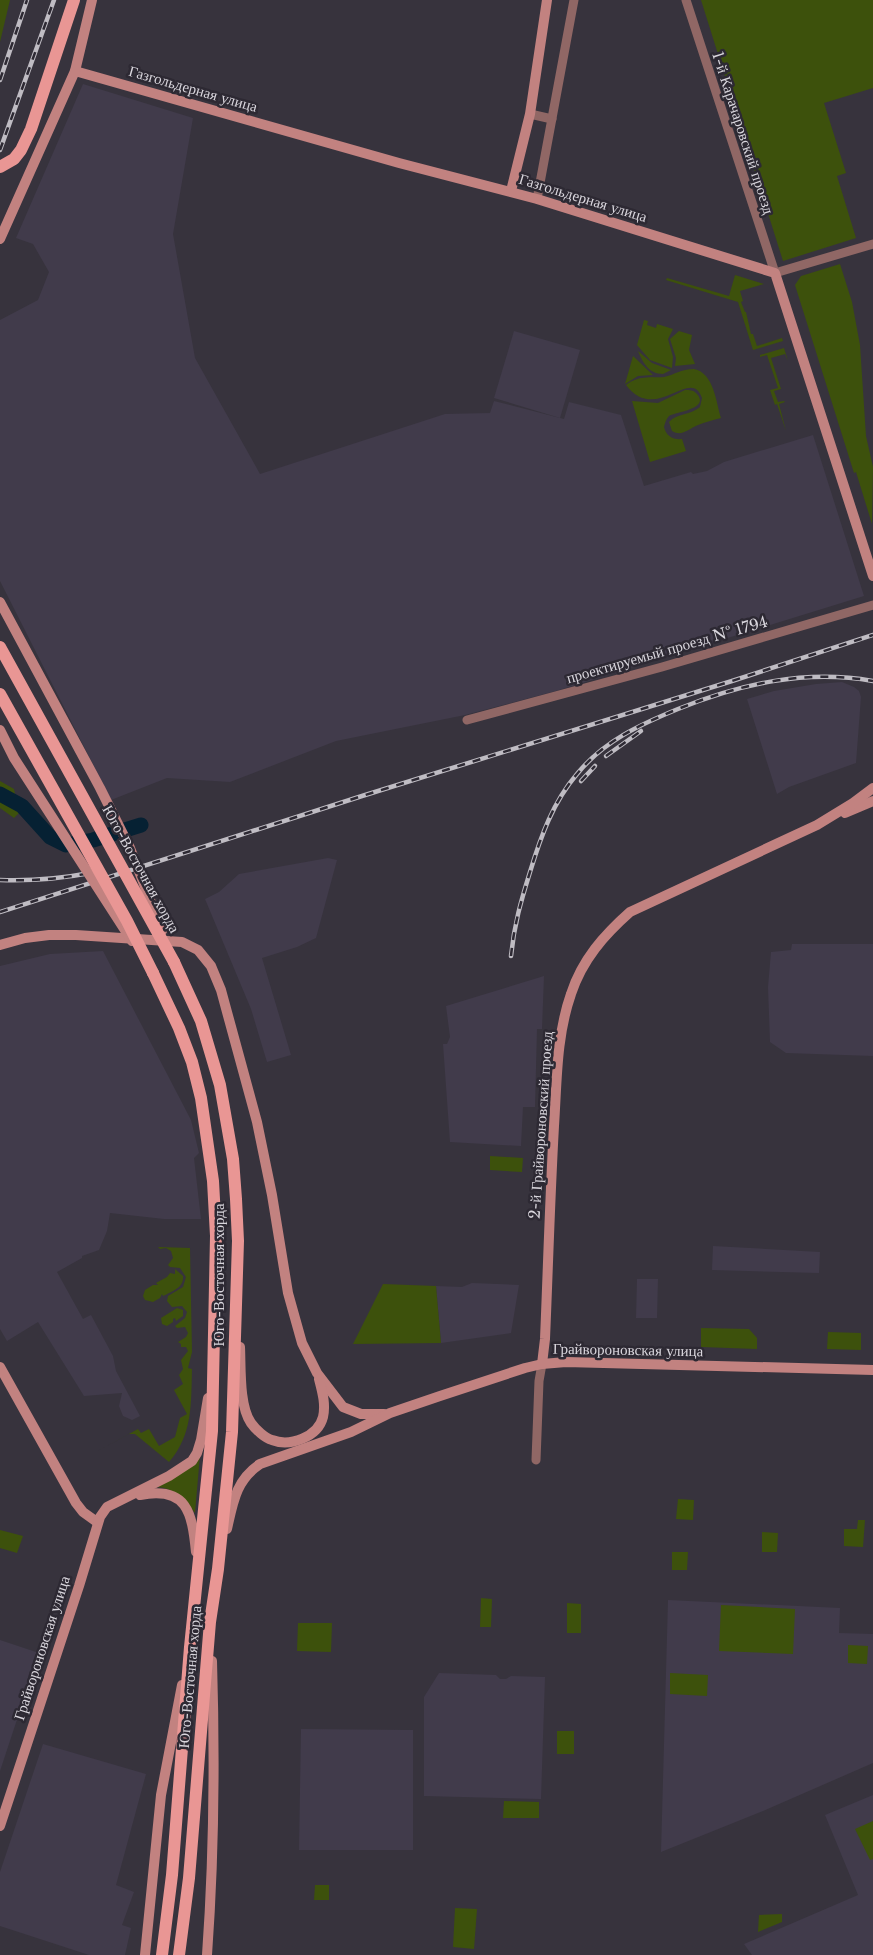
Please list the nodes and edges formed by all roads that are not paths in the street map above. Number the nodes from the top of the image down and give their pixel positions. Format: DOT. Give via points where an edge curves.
graph roads {
  1 [pos="74,0"];
  2 [pos="92,0"];
  3 [pos="547,0"];
  4 [pos="574,0"];
  5 [pos="686,0"];
  6 [pos="75,72"];
  7 [pos="530,114"];
  8 [pos="552,119"];
  9 [pos="0,167"];
  10 [pos="511,192"];
  11 [pos="537,198"];
  12 [pos="0,239"];
  13 [pos="873,244"];
  14 [pos="775,273"];
  15 [pos="873,576"];
  16 [pos="0,602"];
  17 [pos="873,604"];
  18 [pos="0,646"];
  19 [pos="0,694"];
  20 [pos="468,720"];
  21 [pos="0,730"];
  22 [pos="873,788"];
  23 [pos="873,801"];
  24 [pos="826,820"];
  25 [pos="0,945"];
  26 [pos="174,962"];
  27 [pos="153,973"];
  28 [pos="236,1305"];
  29 [pos="214,1362"];
  30 [pos="542,1364"];
  31 [pos="0,1367"];
  32 [pos="873,1370"];
  33 [pos="318,1373"];
  34 [pos="390,1413"];
  35 [pos="536,1460"];
  36 [pos="131,1496"];
  37 [pos="97,1522"];
  38 [pos="198,1567"];
  39 [pos="218,1569"];
  40 [pos="210,1622"];
  41 [pos="190,1647"];
  42 [pos="0,1826"];
  43 [pos="145,1955"];
  44 [pos="162,1955"];
  45 [pos="180,1955"];
  46 [pos="207,1955"];
  1 -- 9 [label="main road" via="21,150 14,159"];
  2 -- 6 [label="main road"];
  3 -- 7 [label="main road"];
  4 -- 8 [label="street"];
  5 -- 14 [label="street, 1-й Карачаровский проезд"];
  6 -- 10 [label="main road, Газгольдерная улица"];
  6 -- 12 [label="main road"];
  7 -- 8 [label="street"];
  7 -- 10 [label="main road"];
  8 -- 11 [label="street"];
  10 -- 11 [label="main road, Газгольдерная улица"];
  11 -- 14 [label="main road, Газгольдерная улица"];
  13 -- 14 [label="street"];
  14 -- 15 [label="main road"];
  16 -- 26 [label="main road, bridge" via="130,848"];
  17 -- 20 [label="street, проектируемый проезд № 1794"];
  18 -- 26 [label="main road, Юго-Восточная хорда, bridge"];
  19 -- 27 [label="main road, Юго-Восточная хорда, bridge"];
  21 -- 27 [label="main road, bridge" via="14,758"];
  22 -- 24 [label="main road, 2-й Грайвороновский проезд"];
  23 -- 24 [label="main road"];
  24 -- 30 [label="main road, 2-й Грайвороновский проезд" via="630,912 593,950 580,974 571,993 560,1036"];
  25 -- 33 [label="main road" via="49,935 182,942 198,950 211,966 224,998 257,1122 288,1293 302,1343"];
  26 -- 28 [label="main road, Юго-Восточная хорда" via="201,1021 224,1104 236,1199"];
  27 -- 29 [label="main road, Юго-Восточная хорда" via="192,1062 207,1134 216,1236"];
  28 -- 33 [label="main road" via="246,1413 260,1433 271,1440 292,1442 317,1427 324,1409"];
  28 -- 39 [label="main road, Юго-Восточная хорда" via="232,1432"];
  29 -- 36 [label="main road" via="197,1452 184,1467"];
  29 -- 38 [label="main road, Юго-Восточная хорда" via="212,1431"];
  30 -- 32 [label="main road, Грайвороновская улица"];
  30 -- 34 [label="main road, Грайвороновская улица"];
  30 -- 35 [label="street"];
  31 -- 37 [label="main road" via="76,1503"];
  33 -- 34 [label="main road" via="343,1407 361,1414"];
  34 -- 39 [label="main road" via="351,1432 260,1464 248,1472 236,1494"];
  36 -- 37 [label="main road, Грайвороновская улица" via="107,1507"];
  36 -- 38 [label="main road" via="164,1492 180,1500 194,1530"];
  37 -- 42 [label="main road, Грайвороновская улица"];
  38 -- 41 [label="main road, Юго-Восточная хорда"];
  39 -- 40 [label="main road, Юго-Восточная хорда"];
  40 -- 45 [label="main road, Юго-Восточная хорда" via="190,1878"];
  40 -- 46 [label="main road" via="213,1703 211,1905"];
  41 -- 43 [label="main road" via="162,1794"];
  41 -- 44 [label="main road, Юго-Восточная хорда" via="172,1875"];
}
